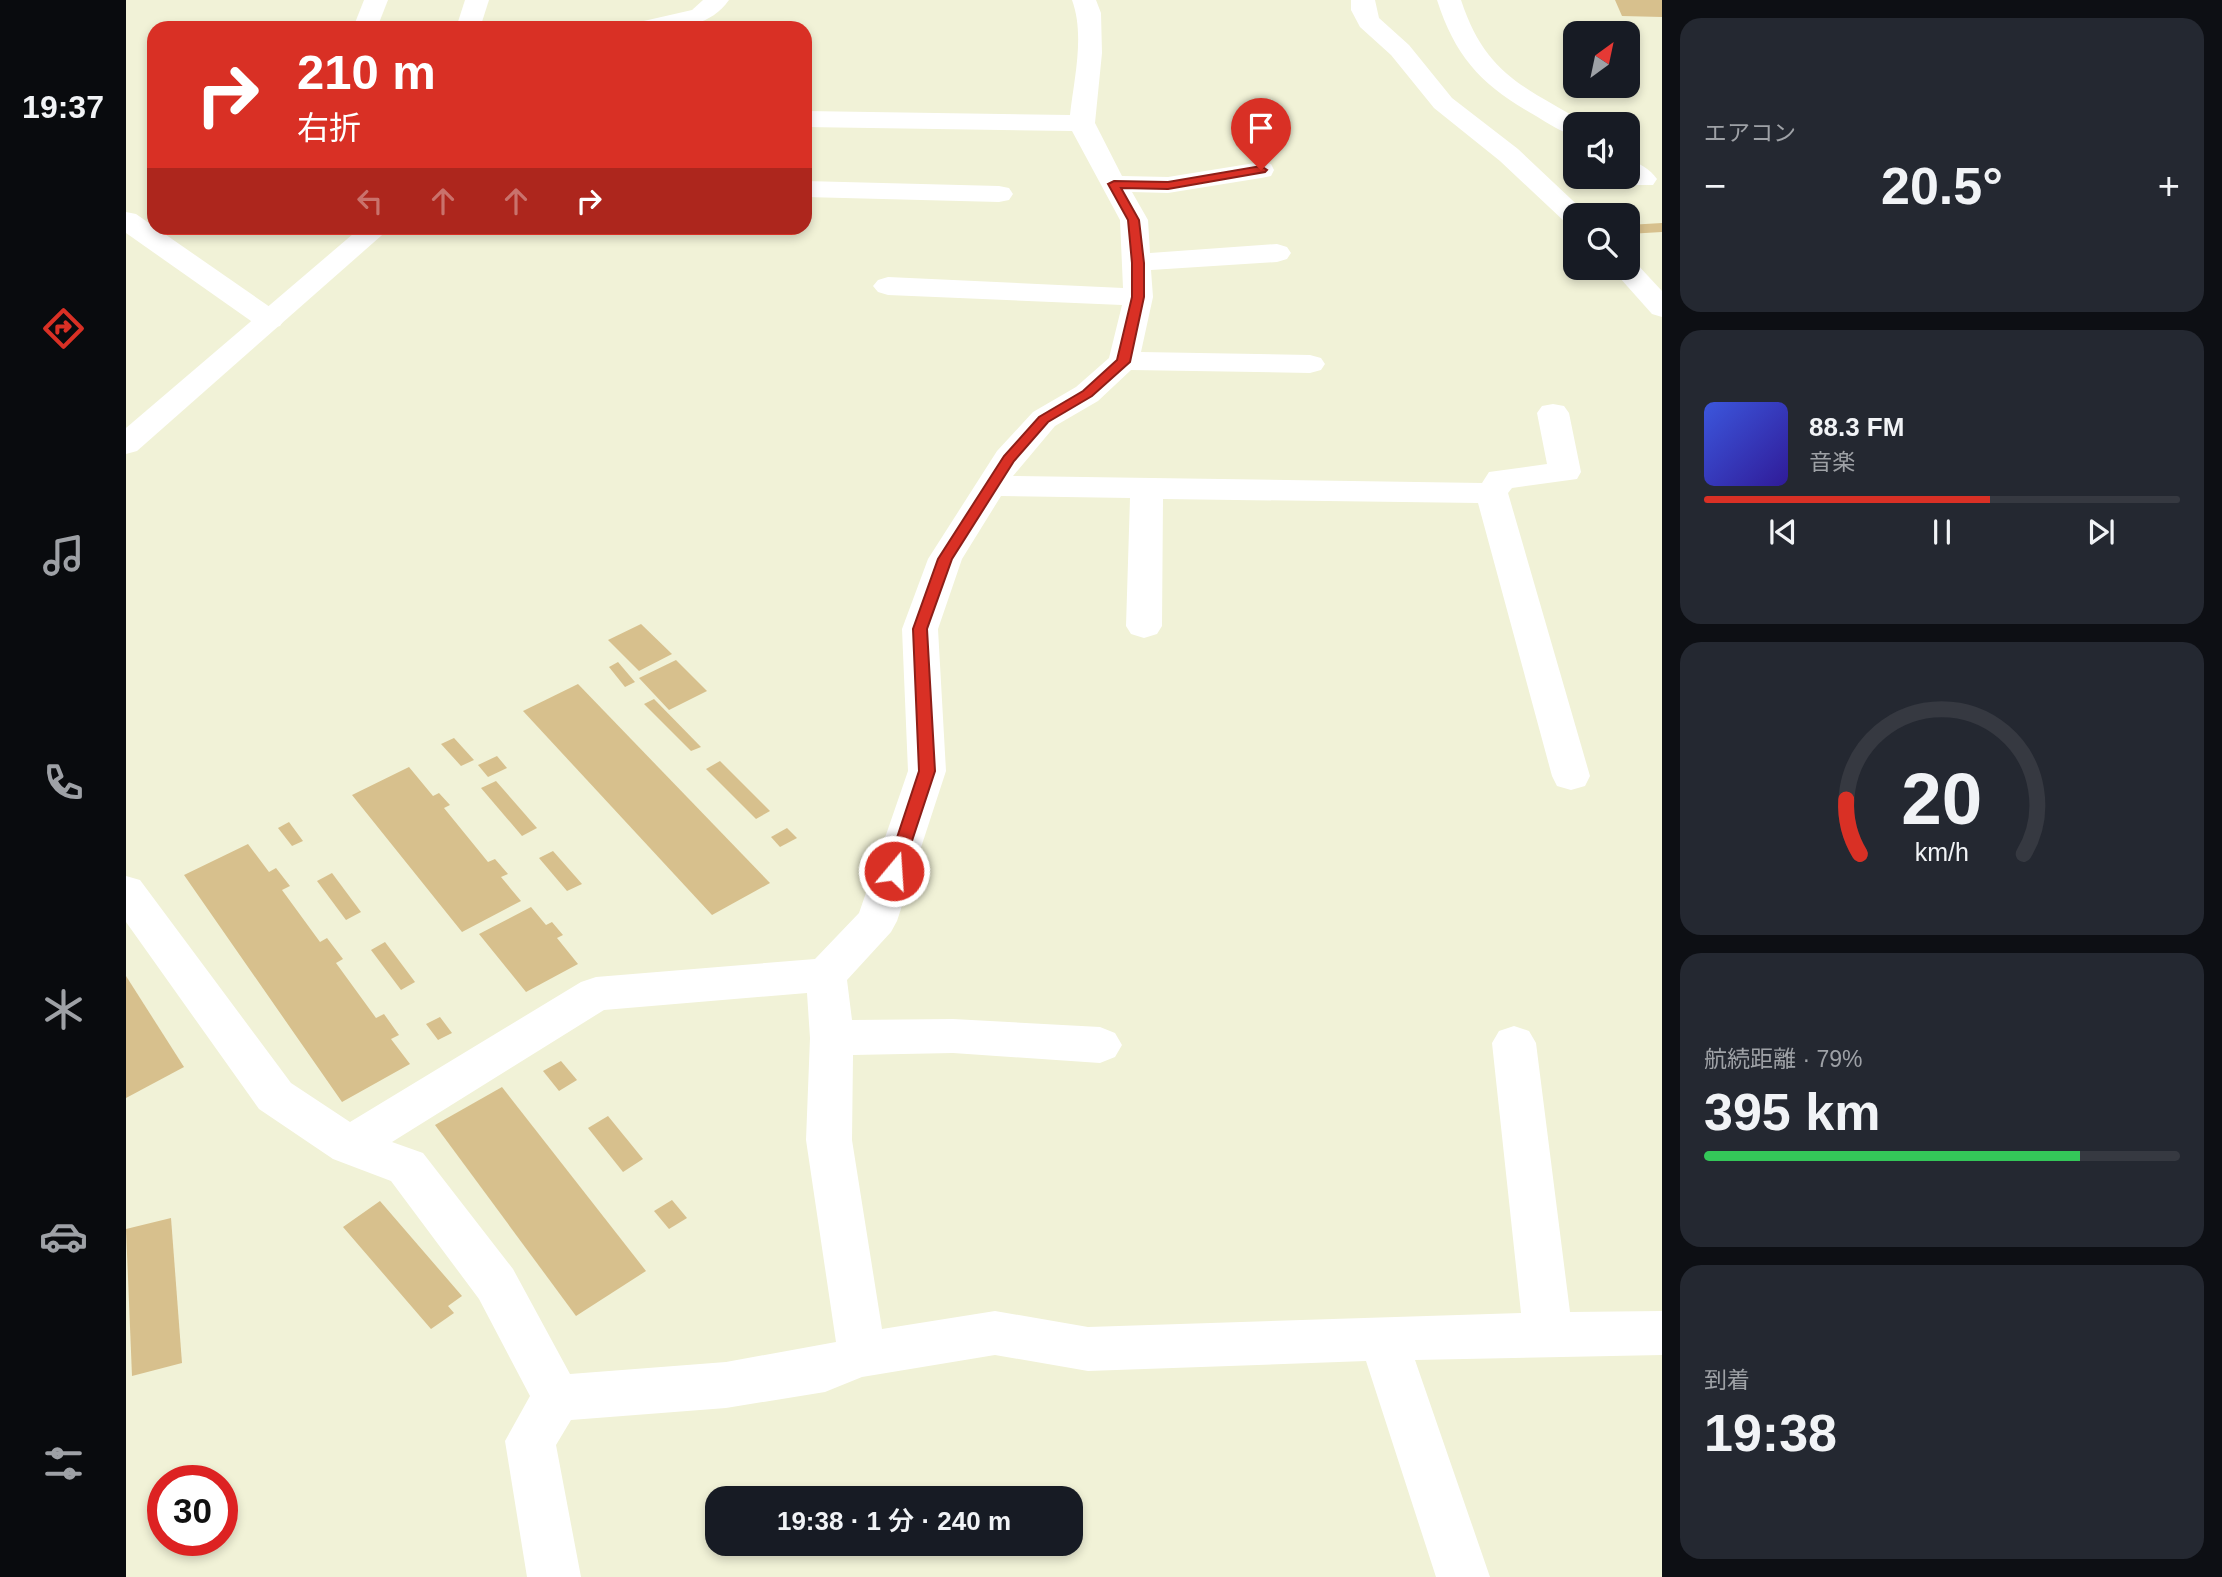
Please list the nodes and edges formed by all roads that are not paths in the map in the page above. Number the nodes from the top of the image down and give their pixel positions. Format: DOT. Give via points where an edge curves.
graph roads {
  1 [pos="376,0"];
  2 [pos="477,0"];
  3 [pos="717,0"];
  4 [pos="1084,0"];
  5 [pos="1363,0"];
  6 [pos="1449,0"];
  7 [pos="368,21"];
  8 [pos="470,21"];
  9 [pos="674,21"];
  10 [pos="812,119"];
  11 [pos="1563,121"];
  12 [pos="1082,123"];
  13 [pos="1261,170"];
  14 [pos="1114,184"];
  15 [pos="812,189"];
  16 [pos="999,194"];
  17 [pos="1563,205"];
  18 [pos="126,220"];
  19 [pos="147,235"];
  20 [pos="147,235"];
  21 [pos="368,235"];
  22 [pos="1278,253"];
  23 [pos="1138,263"];
  24 [pos="1636,280"];
  25 [pos="888,286"];
  26 [pos="1138,297"];
  27 [pos="1662,309"];
  28 [pos="269,320"];
  29 [pos="1124,362"];
  30 [pos="1310,364"];
  31 [pos="1553,413"];
  32 [pos="126,444"];
  33 [pos="990,486"];
  34 [pos="1147,489"];
  35 [pos="1492,493"];
  36 [pos="1144,626"];
  37 [pos="1571,776"];
  38 [pos="126,891"];
  39 [pos="826,975"];
  40 [pos="832,1038"];
  41 [pos="1514,1044"];
  42 [pos="1100,1045"];
  43 [pos="349,1146"];
  44 [pos="1662,1333"];
  45 [pos="1548,1334"];
  46 [pos="1383,1338"];
  47 [pos="862,1355"];
  48 [pos="557,1398"];
  49 [pos="554,1577"];
  50 [pos="1463,1577"];
  1 -- 7 [label="street"];
  2 -- 8 [label="street"];
  3 -- 9 [label="street" via="700,15"];
  4 -- 12 [label="street" via="1089,13 1090,53"];
  5 -- 17 [label="street" via="1368,22 1400,50 1443,103"];
  6 -- 11 [label="street" via="1477,61 1513,94"];
  10 -- 12 [label="street"];
  12 -- 14 [label="street"];
  13 -- 14 [label="street" via="1168,185"];
  14 -- 23 [label="street" via="1133,220"];
  15 -- 16 [label="street"];
  18 -- 20 [label="street"];
  19 -- 28 [label="street"];
  21 -- 28 [label="street"];
  22 -- 23 [label="street"];
  23 -- 26 [label="street"];
  24 -- 27 [label="street"];
  25 -- 26 [label="street"];
  26 -- 29 [label="street"];
  28 -- 32 [label="street"];
  29 -- 30 [label="street"];
  29 -- 33 [label="street" via="1087,394 1044,419 1008,458"];
  31 -- 35 [label="street" via="1565,472 1501,479"];
  33 -- 34 [label="street"];
  33 -- 39 [label="street" via="945,559 920,629 927,771 877,921"];
  34 -- 35 [label="street"];
  34 -- 36 [label="street"];
  35 -- 37 [label="street"];
  38 -- 43 [label="street" via="275,1096"];
  39 -- 40 [label="street"];
  39 -- 43 [label="street" via="596,994"];
  40 -- 42 [label="street" via="953,1036"];
  40 -- 47 [label="street" via="829,1140"];
  41 -- 45 [label="street"];
  43 -- 48 [label="street" via="407,1167 496,1284"];
  44 -- 45 [label="street"];
  45 -- 46 [label="street"];
  46 -- 47 [label="street" via="1088,1349 995,1333"];
  46 -- 50 [label="street"];
  47 -- 48 [label="street" via="825,1370 726,1385"];
  48 -- 49 [label="street" via="530,1441"];
}
